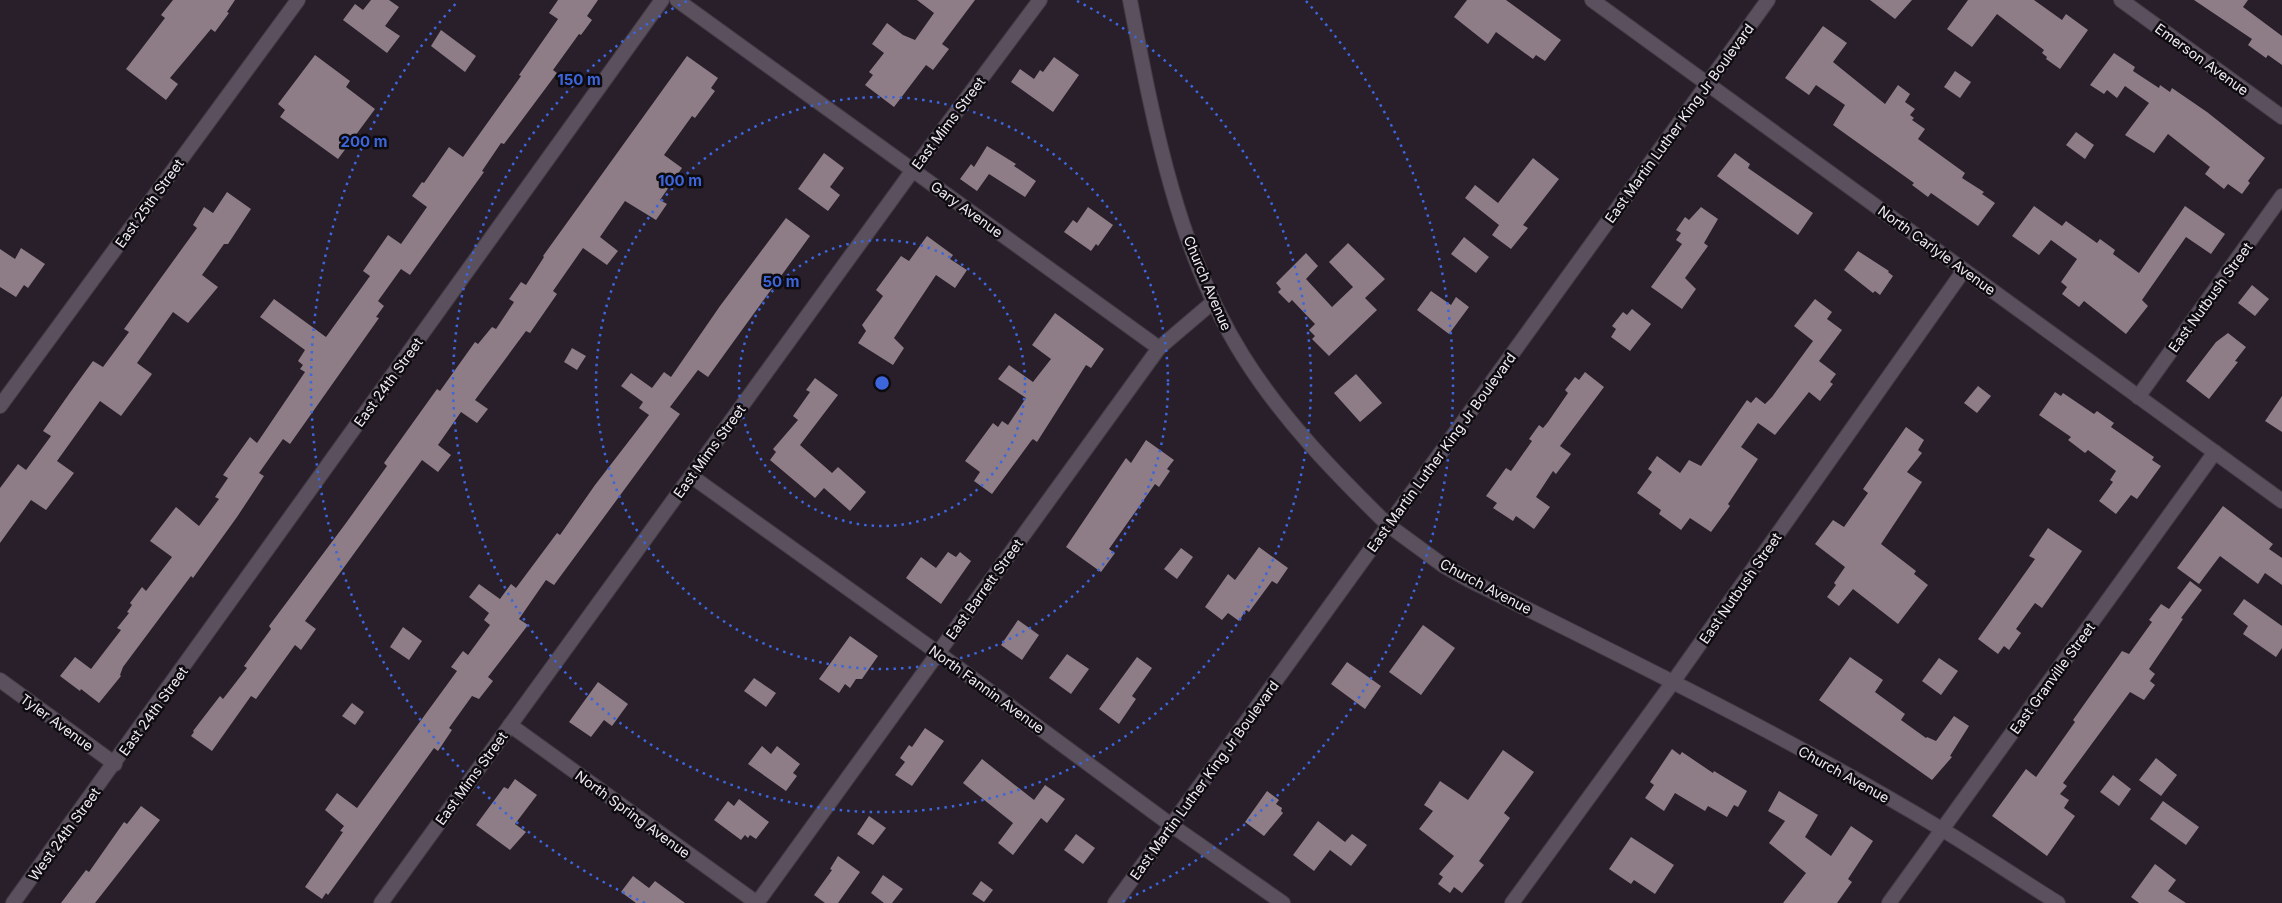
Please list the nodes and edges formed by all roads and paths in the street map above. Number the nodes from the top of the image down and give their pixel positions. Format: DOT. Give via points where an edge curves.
graph roads {
  1 [pos="298,0"];
  2 [pos="662,0"];
  3 [pos="677,0"];
  4 [pos="1040,0"];
  5 [pos="1130,0"];
  6 [pos="1592,0"];
  7 [pos="1768,0"];
  8 [pos="2121,0"];
  9 [pos="1707,84"];
  10 [pos="2282,117"];
  11 [pos="913,170"];
  12 [pos="2282,196"];
  13 [pos="1964,270"];
  14 [pos="1213,302"];
  15 [pos="1159,348"];
  16 [pos="2138,397"];
  17 [pos="0,406"];
  18 [pos="2215,452"];
  19 [pos="691,476"];
  20 [pos="2282,501"];
  21 [pos="1388,525"];
  22 [pos="938,653"];
  23 [pos="0,680"];
  24 [pos="1673,682"];
  25 [pos="510,725"];
  26 [pos="115,764"];
  27 [pos="1171,825"];
  28 [pos="1942,830"];
  29 [pos="13,903"];
  30 [pos="381,903"];
  31 [pos="757,903"];
  32 [pos="1114,903"];
  33 [pos="1282,903"];
  34 [pos="1512,903"];
  35 [pos="1889,903"];
  36 [pos="2058,903"];
  1 -- 17 [label="street, East 25th Street"];
  2 -- 26 [label="street, East 24th Street"];
  3 -- 11 [label="street, Gary Avenue"];
  4 -- 11 [label="street, East Mims Street"];
  5 -- 14 [label="street, Church Avenue" via="1170,180"];
  6 -- 9 [label="street, North Carlyle Avenue"];
  7 -- 9 [label="street, East Martin Luther King Jr Boulevard"];
  8 -- 10 [label="street, Emerson Avenue"];
  9 -- 13 [label="street, North Carlyle Avenue"];
  9 -- 21 [label="street, East Martin Luther King Jr Boulevard"];
  11 -- 15 [label="street, Gary Avenue"];
  11 -- 19 [label="street, East Mims Street"];
  12 -- 16 [label="street, East Nutbush Street"];
  13 -- 16 [label="street, North Carlyle Avenue"];
  13 -- 24 [label="street, East Nutbush Street"];
  14 -- 15 [label="street, East Barrett Street"];
  14 -- 21 [label="street, Church Avenue" via="1242,356 1290,422"];
  15 -- 22 [label="street, East Barrett Street"];
  16 -- 18 [label="street, North Carlyle Avenue"];
  18 -- 20 [label="street, North Carlyle Avenue"];
  18 -- 28 [label="street, East Granville Street"];
  19 -- 22 [label="street, North Fannin Avenue"];
  19 -- 25 [label="street, East Mims Street"];
  21 -- 24 [label="street, Church Avenue" via="1467,579"];
  21 -- 27 [label="street, East Martin Luther King Jr Boulevard"];
  22 -- 27 [label="street, North Fannin Avenue"];
  22 -- 31 [label="street, East Barrett Street"];
  23 -- 26 [label="street, Tyler Avenue"];
  24 -- 28 [label="street, Church Avenue" via="1848,775"];
  24 -- 34 [label="street, East Nutbush Street"];
  25 -- 30 [label="street, East Mims Street"];
  25 -- 31 [label="street, North Spring Avenue"];
  26 -- 29 [label="street, West 24th Street"];
  27 -- 32 [label="street, East Martin Luther King Jr Boulevard"];
  27 -- 33 [label="street, North Fannin Avenue"];
  28 -- 35 [label="street, East Granville Street"];
  28 -- 36 [label="street, Church Avenue"];
}
